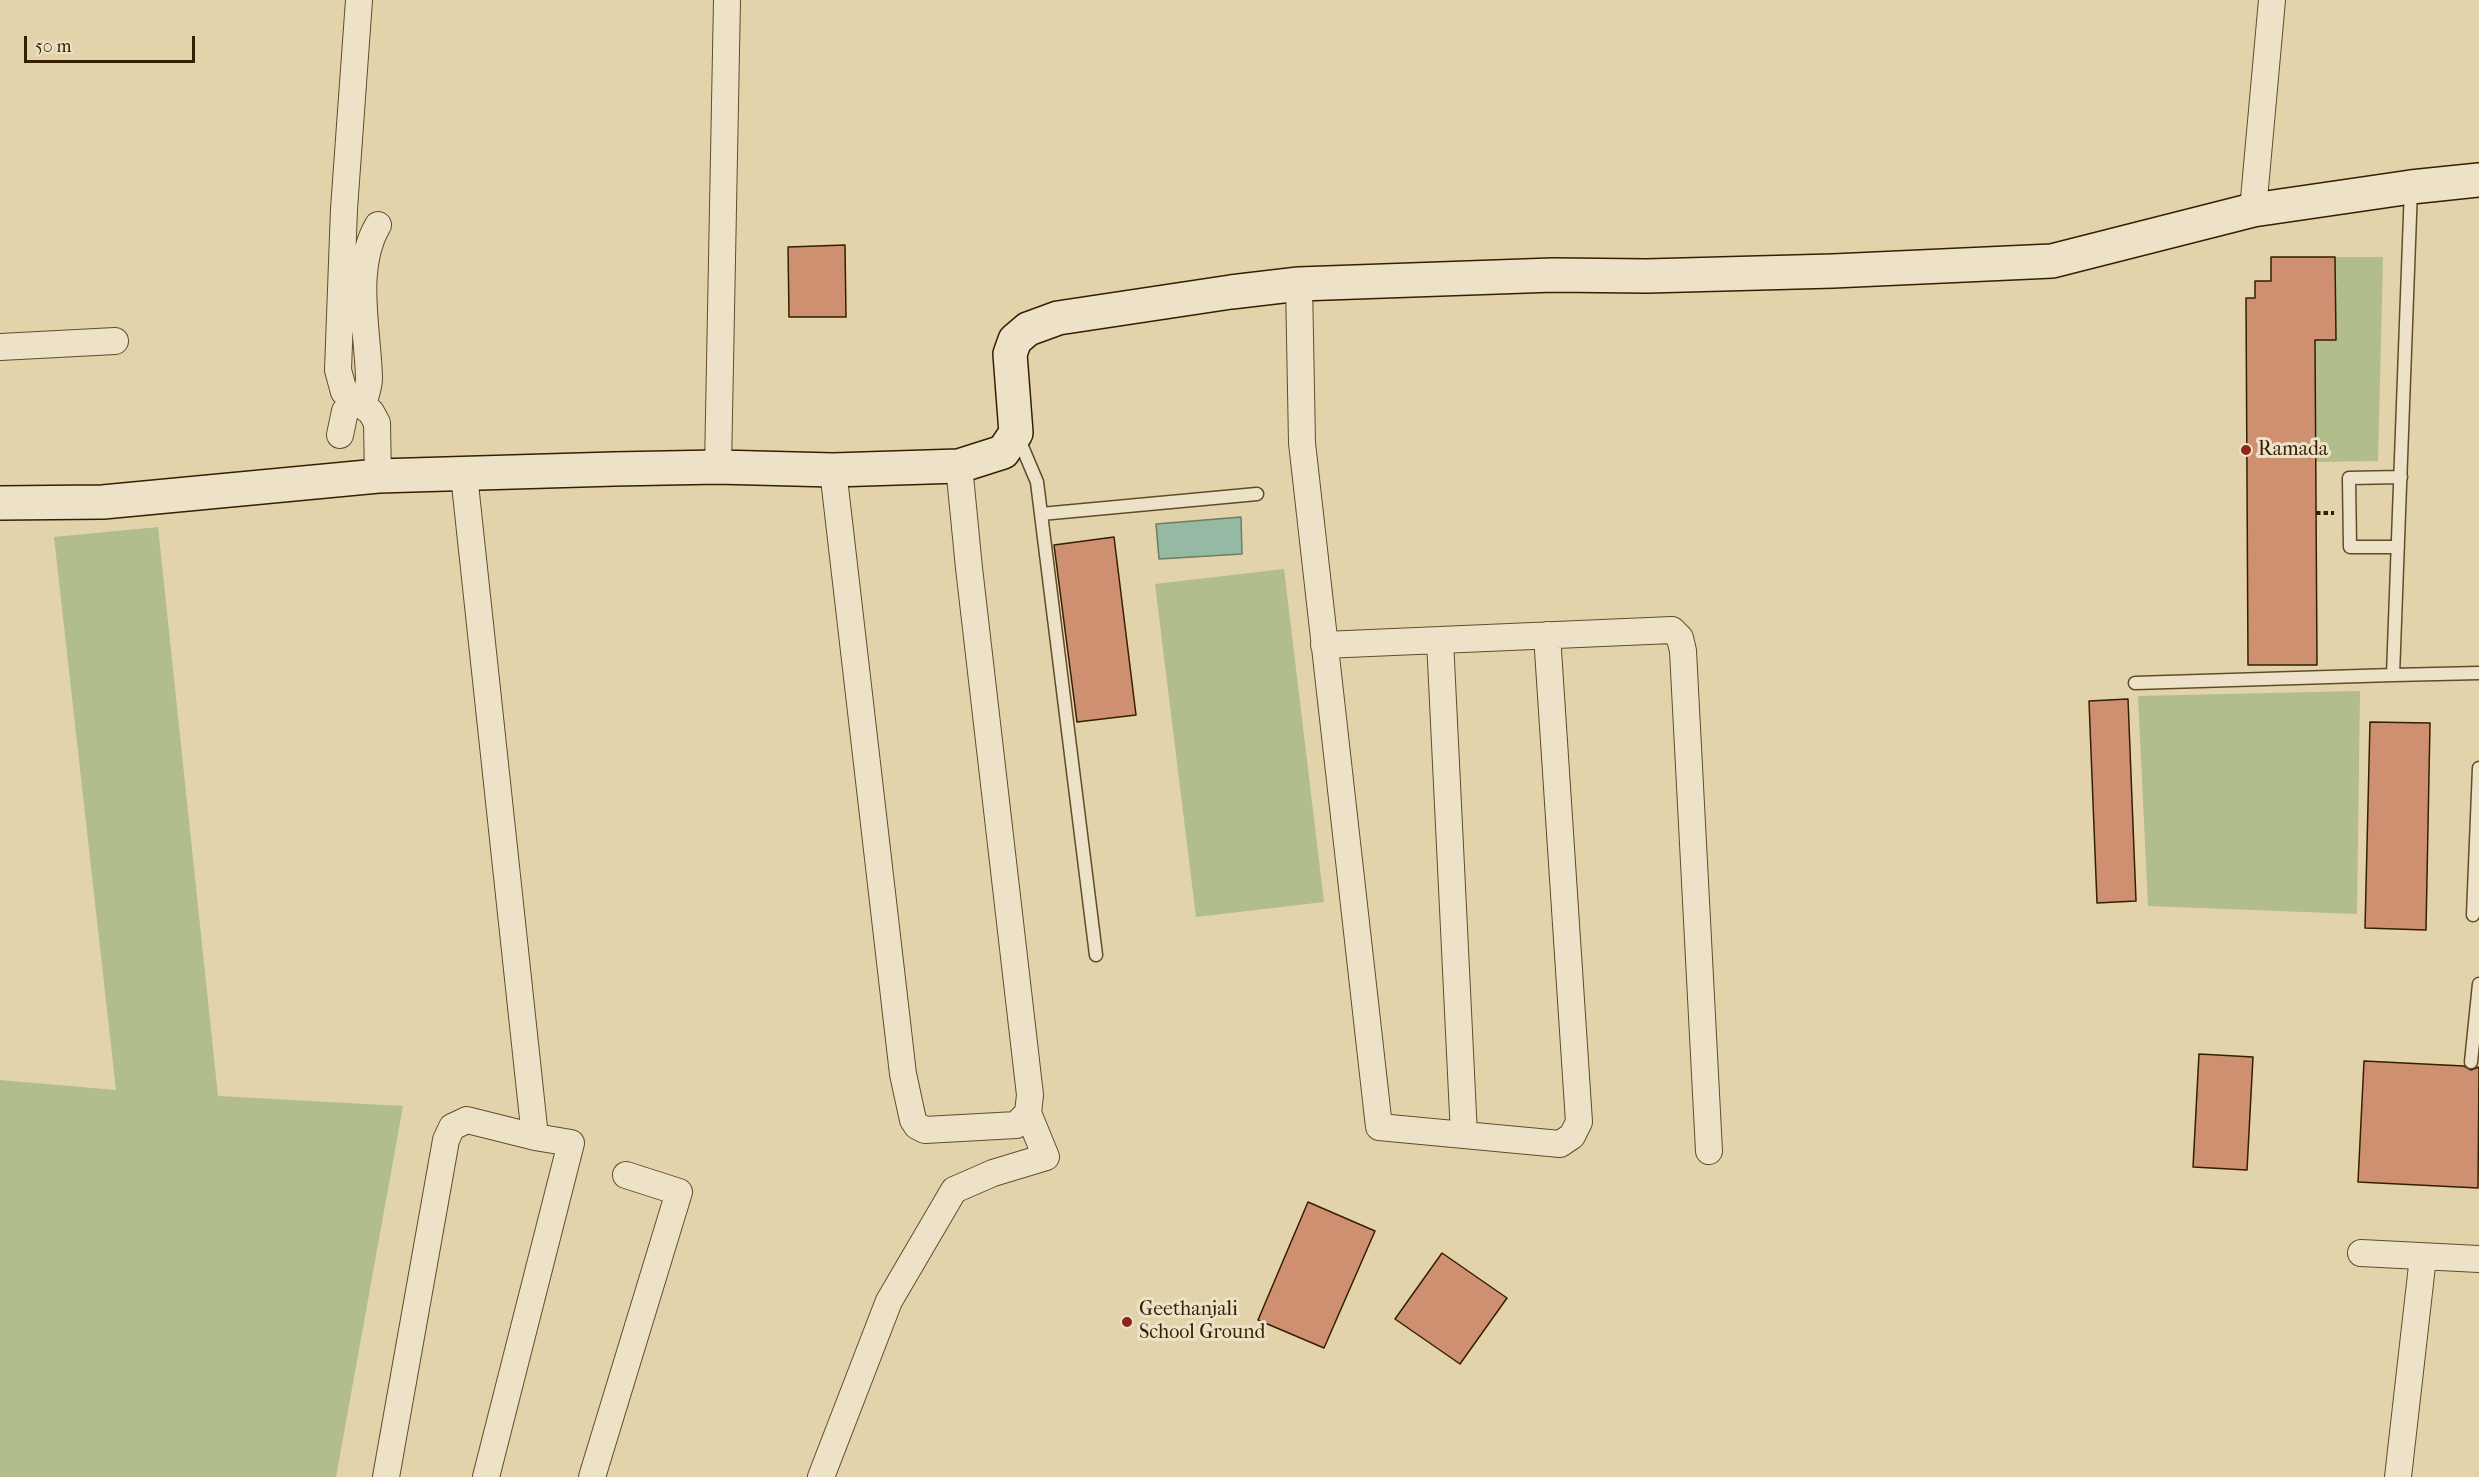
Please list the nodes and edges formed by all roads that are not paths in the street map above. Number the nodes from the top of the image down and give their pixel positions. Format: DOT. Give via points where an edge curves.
graph roads {
  1 [pos="359,0"];
  2 [pos="727,0"];
  3 [pos="2272,0"];
  4 [pos="2479,180"];
  5 [pos="2411,187"];
  6 [pos="2253,210"];
  7 [pos="378,225"];
  8 [pos="1299,284"];
  9 [pos="115,341"];
  10 [pos="0,347"];
  11 [pos="358,403"];
  12 [pos="1016,433"];
  13 [pos="340,435"];
  14 [pos="959,466"];
  15 [pos="718,468"];
  16 [pos="833,470"];
  17 [pos="464,475"];
  18 [pos="378,476"];
  19 [pos="2401,477"];
  20 [pos="1257,494"];
  21 [pos="0,503"];
  22 [pos="1041,514"];
  23 [pos="2398,547"];
  24 [pos="1547,635"];
  25 [pos="1440,640"];
  26 [pos="1324,645"];
  27 [pos="2479,673"];
  28 [pos="2393,675"];
  29 [pos="2135,683"];
  30 [pos="2479,768"];
  31 [pos="2477,875"];
  32 [pos="2473,915"];
  33 [pos="1096,955"];
  34 [pos="2479,984"];
  35 [pos="2471,1062"];
  36 [pos="1028,1113"];
  37 [pos="1464,1135"];
  38 [pos="535,1137"];
  39 [pos="1709,1151"];
  40 [pos="626,1175"];
  41 [pos="2361,1252"];
  42 [pos="2423,1257"];
  43 [pos="2479,1258"];
  44 [pos="386,1477"];
  45 [pos="486,1477"];
  46 [pos="592,1477"];
  47 [pos="821,1477"];
  48 [pos="2398,1477"];
  1 -- 11 [label="street" via="344,209 338,370 344,392"];
  2 -- 15 [label="street"];
  3 -- 6 [label="street"];
  4 -- 5 [label="street"];
  5 -- 6 [label="street"];
  5 -- 19 [label="lane"];
  6 -- 8 [label="street" via="2052,261 1833,272 1553,274"];
  7 -- 11 [label="street" via="366,259 363,323 369,380"];
  8 -- 12 [label="street" via="1058,318 1028,329 1015,340 1010,354"];
  8 -- 26 [label="street" via="1302,443"];
  9 -- 10 [label="street"];
  11 -- 13 [label="street" via="345,411"];
  11 -- 18 [label="street" via="371,412 377,423"];
  12 -- 14 [label="street" via="1003,452"];
  12 -- 22 [label="lane" via="1037,482"];
  14 -- 16 [label="street"];
  14 -- 36 [label="street" via="1030,1095"];
  15 -- 16 [label="street"];
  15 -- 17 [label="street"];
  16 -- 36 [label="street" via="901,1057 913,1120 925,1130 995,1127 1016,1125"];
  17 -- 18 [label="street"];
  17 -- 38 [label="street"];
  18 -- 21 [label="street" via="103,502"];
  19 -- 23 [label="lane"];
  19 -- 23 [label="lane" via="2349,478 2350,547"];
  20 -- 22 [label="lane"];
  22 -- 33 [label="lane"];
  23 -- 28 [label="lane"];
  24 -- 25 [label="street"];
  24 -- 37 [label="street" via="1579,1122 1572,1136 1560,1144"];
  24 -- 39 [label="street" via="1672,630 1680,638"];
  25 -- 26 [label="street"];
  25 -- 37 [label="street"];
  26 -- 37 [label="street" via="1379,1127"];
  27 -- 28 [label="lane"];
  28 -- 29 [label="lane"];
  30 -- 31 [label="lane"];
  31 -- 32 [label="lane"];
  34 -- 35 [label="lane"];
  36 -- 47 [label="street" via="1046,1157 954,1190 889,1301"];
  38 -- 44 [label="street" via="467,1120 452,1126 446,1140"];
  38 -- 45 [label="street" via="571,1143"];
  40 -- 46 [label="street" via="679,1192"];
  41 -- 42 [label="street"];
  42 -- 43 [label="street"];
  42 -- 48 [label="street"];
}
